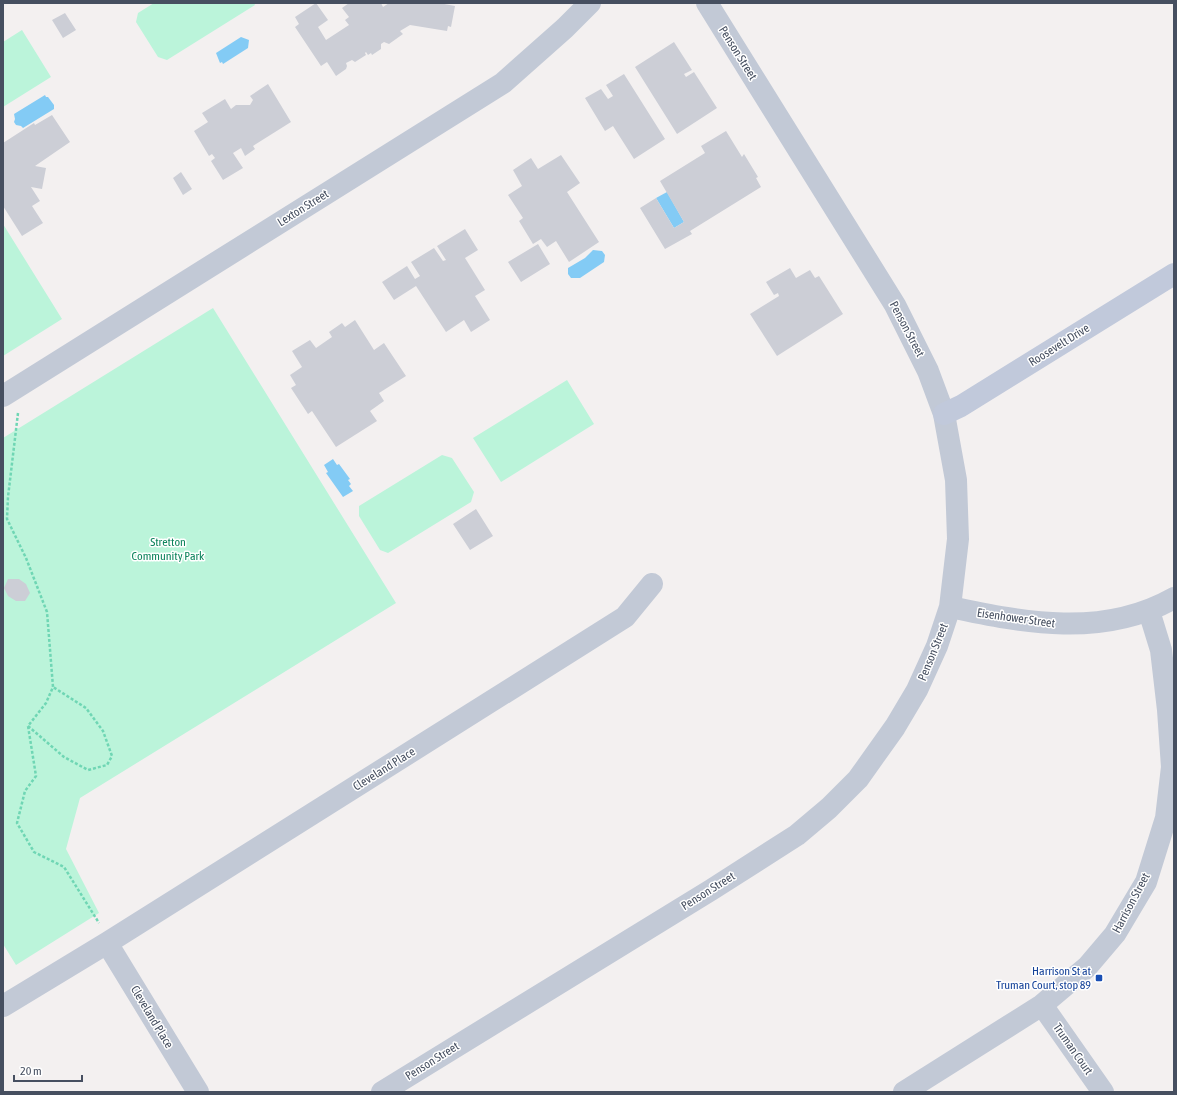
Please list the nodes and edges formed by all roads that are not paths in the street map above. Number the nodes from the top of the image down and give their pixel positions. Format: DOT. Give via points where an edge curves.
graph roads {
  1 [pos="590,3"];
  2 [pos="707,3"];
  3 [pos="1174,274"];
  4 [pos="3,396"];
  5 [pos="944,414"];
  6 [pos="652,584"];
  7 [pos="1174,598"];
  8 [pos="950,607"];
  9 [pos="1149,612"];
  10 [pos="1170,819"];
  11 [pos="107,943"];
  12 [pos="1042,1005"];
  13 [pos="3,1006"];
  14 [pos="198,1092"];
  15 [pos="382,1092"];
  16 [pos="904,1092"];
  17 [pos="1104,1092"];
  1 -- 4 [label="street, Lexton Street" via="503,83"];
  2 -- 5 [label="street, Penson Street" via="894,305 928,371"];
  3 -- 5 [label="street, Roosevelt Drive" via="961,406"];
  5 -- 8 [label="street, Penson Street" via="958,508 958,539"];
  6 -- 11 [label="street, Cleveland Place" via="625,617"];
  7 -- 9 [label="street, Eisenhower Street"];
  8 -- 9 [label="street, Eisenhower Street" via="1026,622 1067,625"];
  8 -- 15 [label="street, Penson Street" via="937,646 917,690 895,727 858,779 829,808 797,835 717,886"];
  9 -- 10 [label="street, Harrison Street" via="1161,650 1168,710 1172,767"];
  10 -- 12 [label="street, Harrison Street" via="1146,882 1116,934 1087,967"];
  11 -- 13 [label="street, Cleveland Place"];
  11 -- 14 [label="street, Cleveland Place"];
  12 -- 16 [label="street, Harrison Street"];
  12 -- 17 [label="street, Truman Court"];
}
